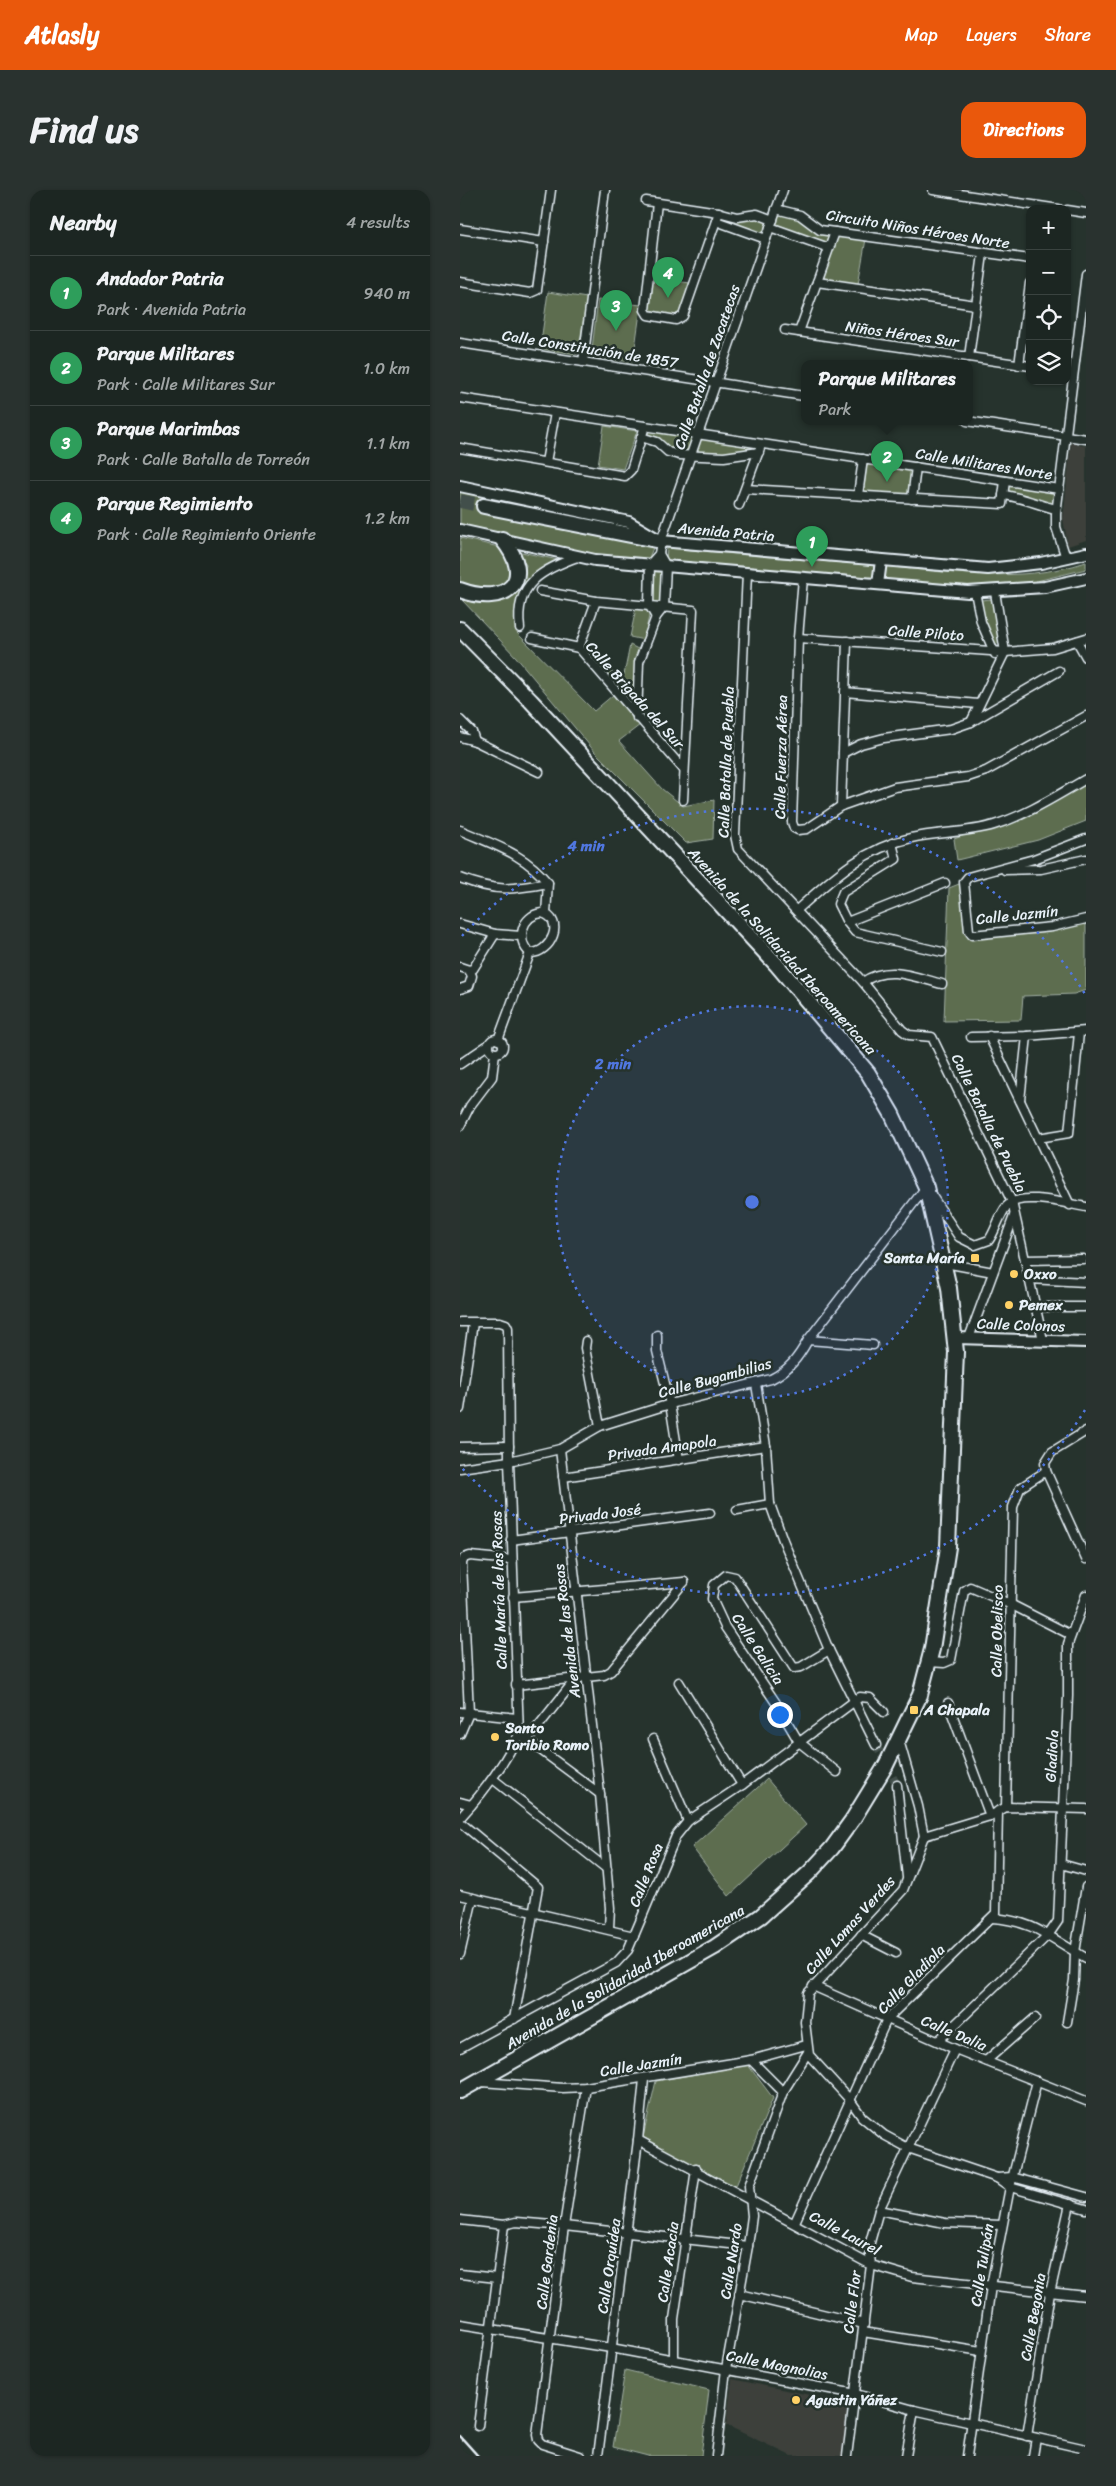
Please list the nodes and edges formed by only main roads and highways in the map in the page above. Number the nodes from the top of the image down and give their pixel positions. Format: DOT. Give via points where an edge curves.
graph roads {
  1 [pos="484,506"];
  2 [pos="502,539"];
  3 [pos="660,548"];
  4 [pos="460,590"];
  5 [pos="461,631"];
  6 [pos="460,2091"];
  1 -- 3 [label="highway"];
  2 -- 4 [label="highway" via="516,559 518,568 512,584 493,596"];
  5 -- 6 [label="highway, Avenida de la Solidaridad Iberoamericana" via="538,708 776,964 840,1037 882,1094 926,1187 962,1338 956,1386 948,1547 929,1662 920,1695 872,1791 832,1848 761,1916 707,1951"];
}
